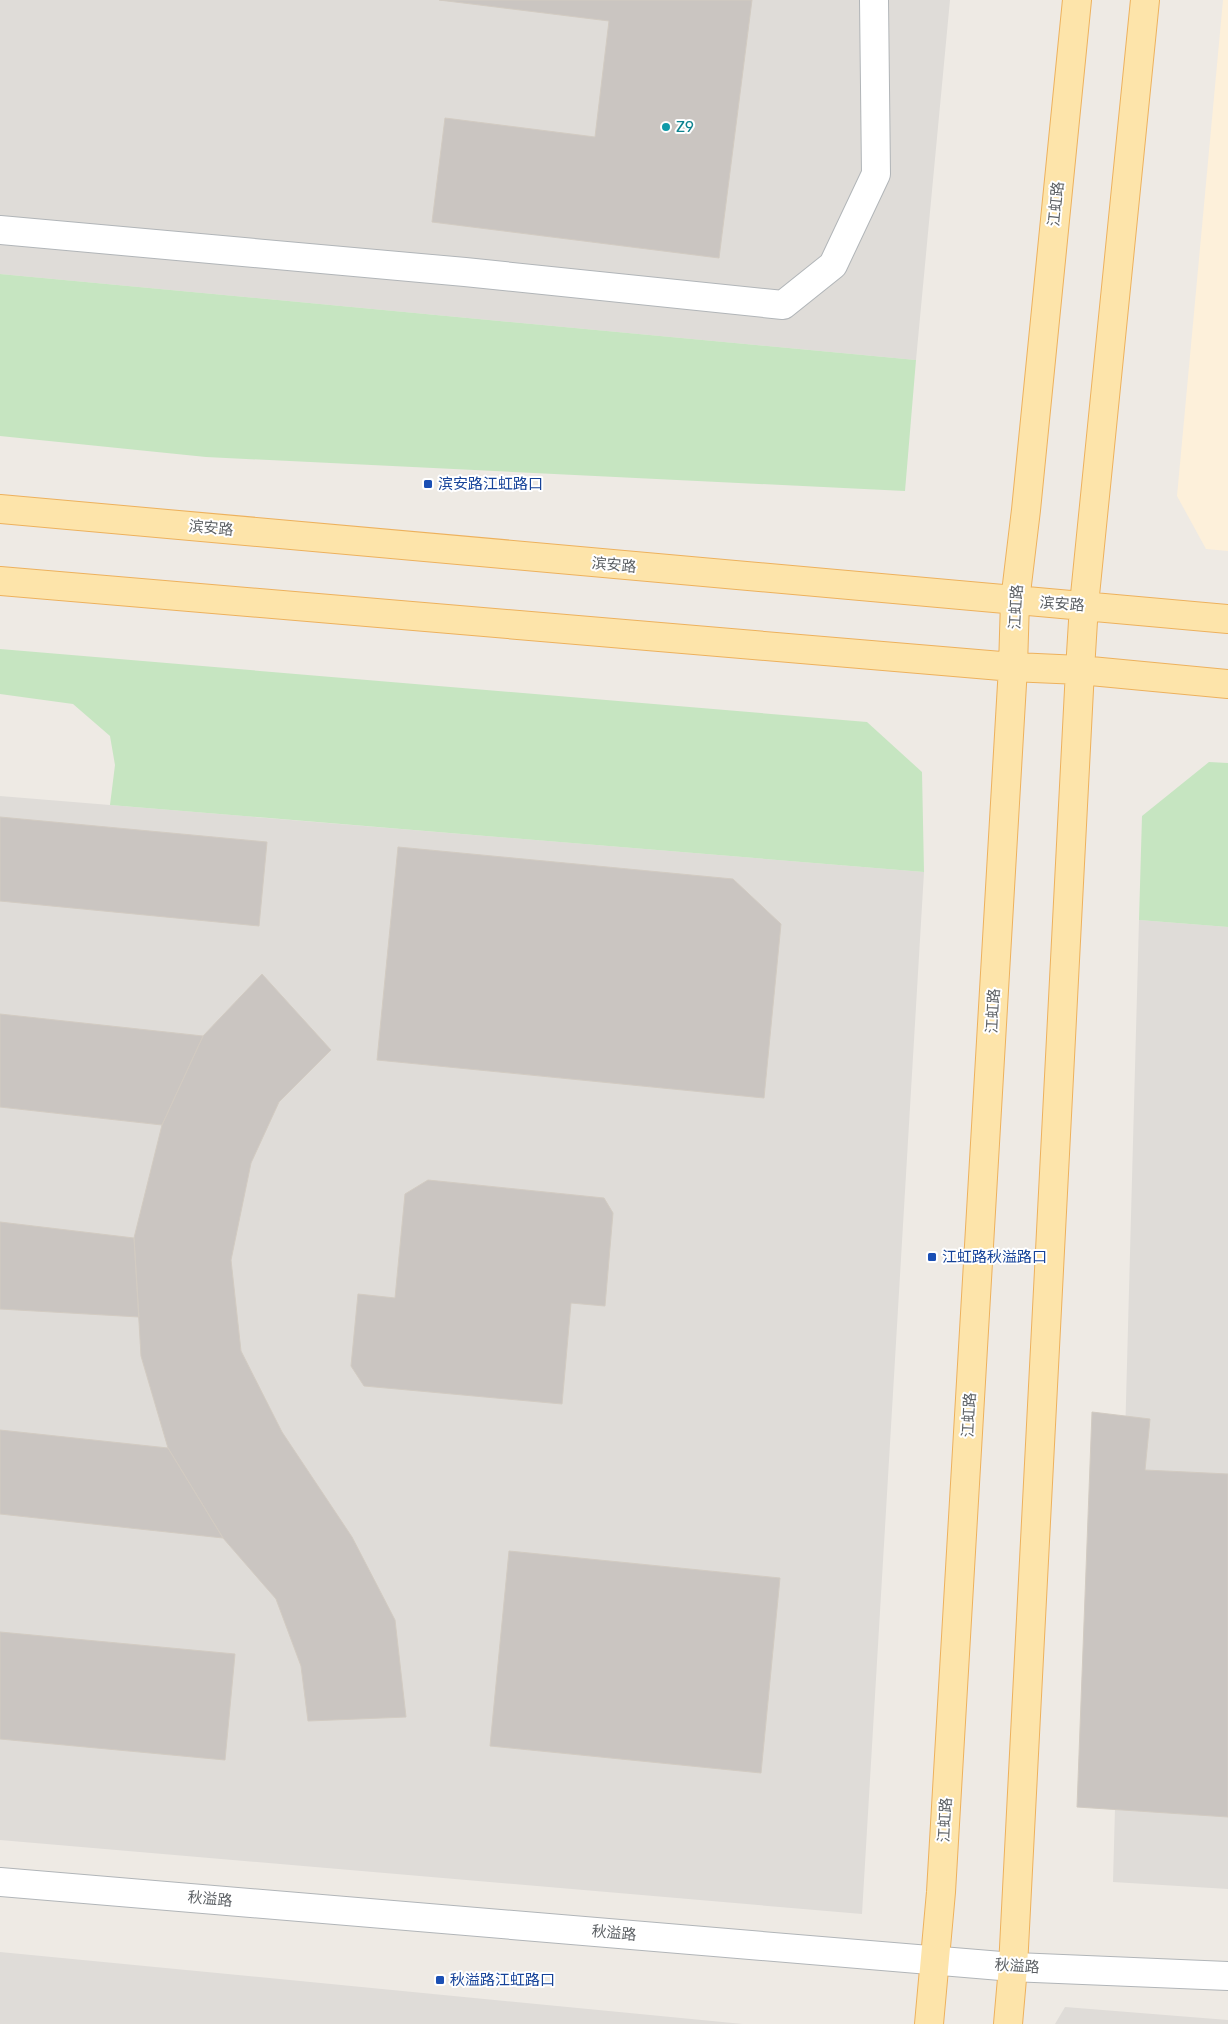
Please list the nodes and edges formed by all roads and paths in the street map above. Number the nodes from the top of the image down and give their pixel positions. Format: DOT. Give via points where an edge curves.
graph roads {
  1 [pos="874,0"];
  2 [pos="1077,0"];
  3 [pos="1145,0"];
  4 [pos="0,230"];
  5 [pos="0,509"];
  6 [pos="0,580"];
  7 [pos="1015,601"];
  8 [pos="1084,605"];
  9 [pos="1228,619"];
  10 [pos="1013,667"];
  11 [pos="1080,670"];
  12 [pos="1228,684"];
  13 [pos="0,1882"];
  14 [pos="935,1960"];
  15 [pos="1013,1967"];
  16 [pos="1228,1976"];
  17 [pos="929,2024"];
  18 [pos="1008,2024"];
  1 -- 4 [label="street" via="876,174 833,265 783,306 455,271"];
  2 -- 7 [label="main road, 江虹路"];
  3 -- 8 [label="main road"];
  5 -- 7 [label="main road, 滨安路"];
  6 -- 10 [label="main road"];
  7 -- 8 [label="main road, 滨安路"];
  7 -- 10 [label="main road, 江虹路"];
  8 -- 9 [label="main road, 滨安路"];
  8 -- 11 [label="main road"];
  10 -- 11 [label="main road"];
  10 -- 14 [label="main road, 江虹路"];
  11 -- 12 [label="main road"];
  11 -- 15 [label="main road"];
  13 -- 14 [label="street, 秋溢路"];
  14 -- 15 [label="street, 秋溢路"];
  14 -- 17 [label="main road, 江虹路"];
  15 -- 16 [label="street, 秋溢路"];
  15 -- 18 [label="main road"];
}
